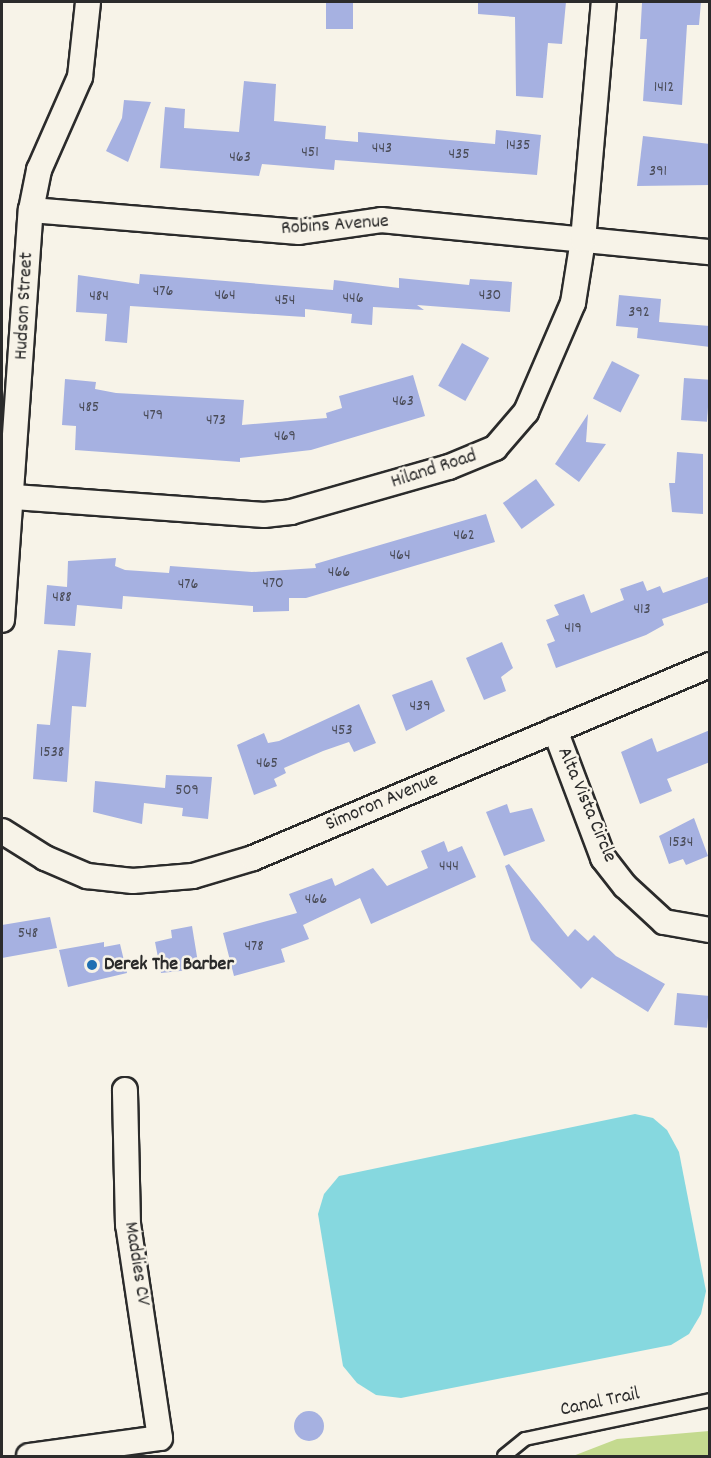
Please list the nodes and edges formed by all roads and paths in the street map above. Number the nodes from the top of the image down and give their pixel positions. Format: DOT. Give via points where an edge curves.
graph roads {
  1 [pos="88,2"];
  2 [pos="604,2"];
  3 [pos="31,210"];
  4 [pos="583,240"];
  5 [pos="710,252"];
  6 [pos="14,497"];
  7 [pos="2,620"];
  8 [pos="710,665"];
  9 [pos="555,730"];
  10 [pos="2,831"];
  11 [pos="710,930"];
  12 [pos="125,1090"];
  13 [pos="710,1400"];
  14 [pos="28,1456"];
  15 [pos="504,1456"];
  1 -- 3 [label="street, Hudson Street" via="80,77 39,171"];
  2 -- 4 [label="street, Hiland Road"];
  3 -- 4 [label="street, Robins Avenue" via="299,232 381,220"];
  3 -- 6 [label="street, Hudson Street"];
  4 -- 5 [label="street, Robins Avenue"];
  4 -- 6 [label="street, Hiland Road" via="573,303 526,412 495,448 473,459 291,512 264,515"];
  6 -- 7 [label="street, Hudson Street"];
  8 -- 9 [label="street, Simoron Avenue"];
  9 -- 10 [label="street, Simoron Avenue" via="253,858 193,876 133,881 87,876 45,858"];
  9 -- 11 [label="street, Alta Vista Circle" via="603,858 625,886 664,922"];
  12 -- 14 [label="street, Maddies CV" via="128,1225 160,1438"];
  13 -- 15 [label="lane, Canal Trail" via="525,1439"];
}
